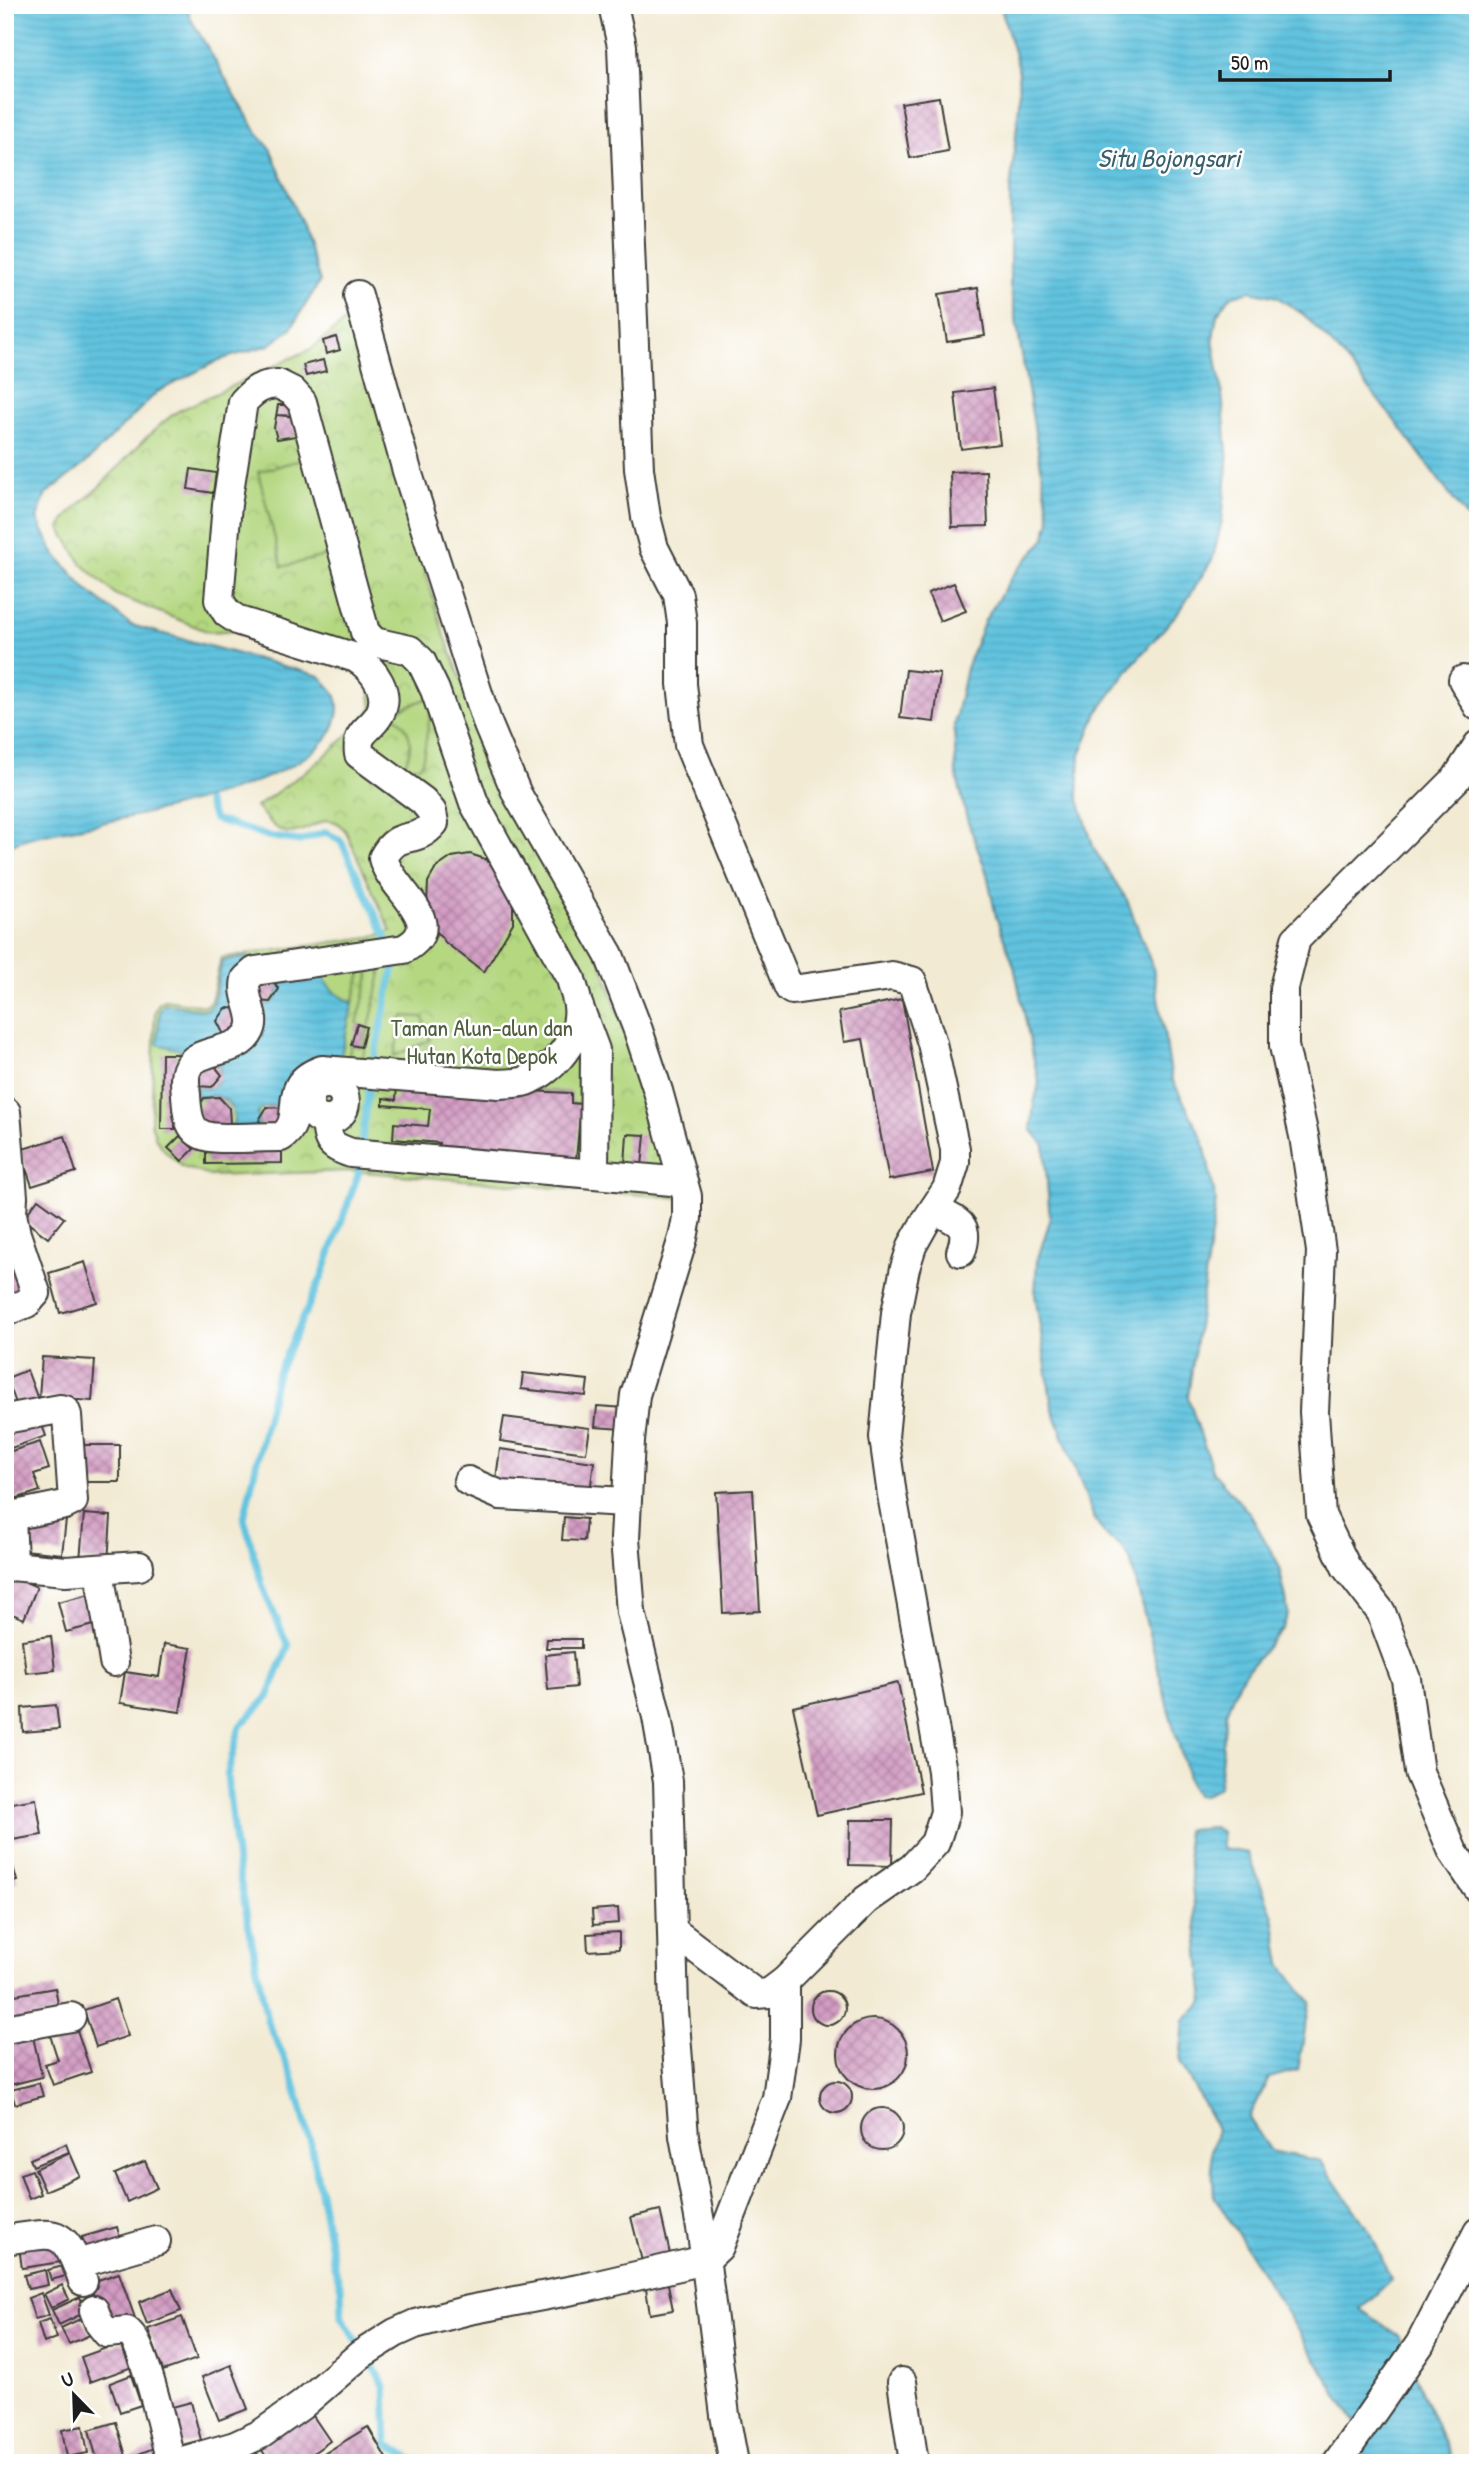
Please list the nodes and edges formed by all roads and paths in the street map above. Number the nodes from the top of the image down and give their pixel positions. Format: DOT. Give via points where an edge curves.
graph roads {
  1 [pos="612,5"];
  2 [pos="358,295"];
  3 [pos="1463,680"];
  4 [pos="1478,706"];
  5 [pos="1478,745"];
  6 [pos="579,1007"];
  7 [pos="6,1112"];
  8 [pos="327,1120"];
  9 [pos="594,1174"];
  10 [pos="683,1182"];
  11 [pos="934,1209"];
  12 [pos="961,1252"];
  13 [pos="5,1312"];
  14 [pos="5,1419"];
  15 [pos="468,1481"];
  16 [pos="626,1503"];
  17 [pos="139,1566"];
  18 [pos="8,1567"];
  19 [pos="99,1570"];
  20 [pos="114,1662"];
  21 [pos="1478,1889"];
  22 [pos="673,1931"];
  23 [pos="785,1981"];
  24 [pos="71,2017"];
  25 [pos="5,2029"];
  26 [pos="1478,2232"];
  27 [pos="5,2240"];
  28 [pos="156,2242"];
  29 [pos="705,2260"];
  30 [pos="94,2310"];
  31 [pos="902,2382"];
  32 [pos="171,2463"];
  33 [pos="176,2463"];
  34 [pos="734,2463"];
  35 [pos="914,2463"];
  36 [pos="1337,2463"];
  1 -- 11 [label="street" via="622,46 639,468 653,548 678,595 689,745 789,988 892,976 912,981 926,1020 955,1149 953,1175"];
  2 -- 10 [label="street" via="407,471 488,725 517,794 608,954 659,1091"];
  3 -- 4 [label="street"];
  5 -- 21 [label="street" via="1456,779 1296,939 1284,988 1283,1046 1304,1136 1321,1251 1314,1412 1321,1515 1346,1567 1381,1612 1406,1679 1419,1772 1453,1852"];
  6 -- 6 [label="street" via="574,1034 561,1056 523,1082 322,1070 310,1074 296,1090 292,1123 281,1137 208,1139 191,1124 184,1075 196,1058 246,1038 253,1021 244,987 255,971 391,951 420,937 420,913 390,877 383,858 398,839 416,836 433,822 424,801 359,754 361,734 379,715 383,699 379,680 368,666 356,658 239,621 219,600 227,504 243,402 254,390 278,384 302,402 365,632 374,642 410,650 421,661 474,803 571,979"];
  6 -- 9 [label="street" via="595,1049"];
  7 -- 13 [label="street" via="12,1214 36,1293 27,1303"];
  8 -- 9 [label="street" via="327,1138 334,1147 360,1154"];
  9 -- 10 [label="street"];
  10 -- 16 [label="street" via="687,1196 684,1238 635,1395"];
  11 -- 12 [label="street" via="965,1230"];
  11 -- 23 [label="street" via="912,1246 902,1278 884,1437 942,1771 945,1812 934,1843 912,1868 866,1900"];
  14 -- 18 [label="street" via="65,1410 73,1501 11,1517 13,1562"];
  15 -- 16 [label="street" via="500,1495"];
  16 -- 22 [label="street" via="631,1612 668,1782"];
  17 -- 19 [label="street"];
  18 -- 19 [label="street"];
  19 -- 20 [label="street"];
  22 -- 23 [label="street" via="755,1994 769,1993"];
  22 -- 29 [label="street" via="684,2136"];
  23 -- 29 [label="street" via="785,2039 777,2098 719,2246"];
  24 -- 25 [label="street"];
  26 -- 36 [label="street" via="1420,2344"];
  27 -- 28 [label="street" via="57,2235 68,2245 80,2272"];
  29 -- 33 [label="street" via="433,2318 368,2350 261,2434"];
  29 -- 34 [label="street"];
  30 -- 32 [label="street" via="107,2333 127,2331 135,2337"];
  31 -- 35 [label="street"];
}
